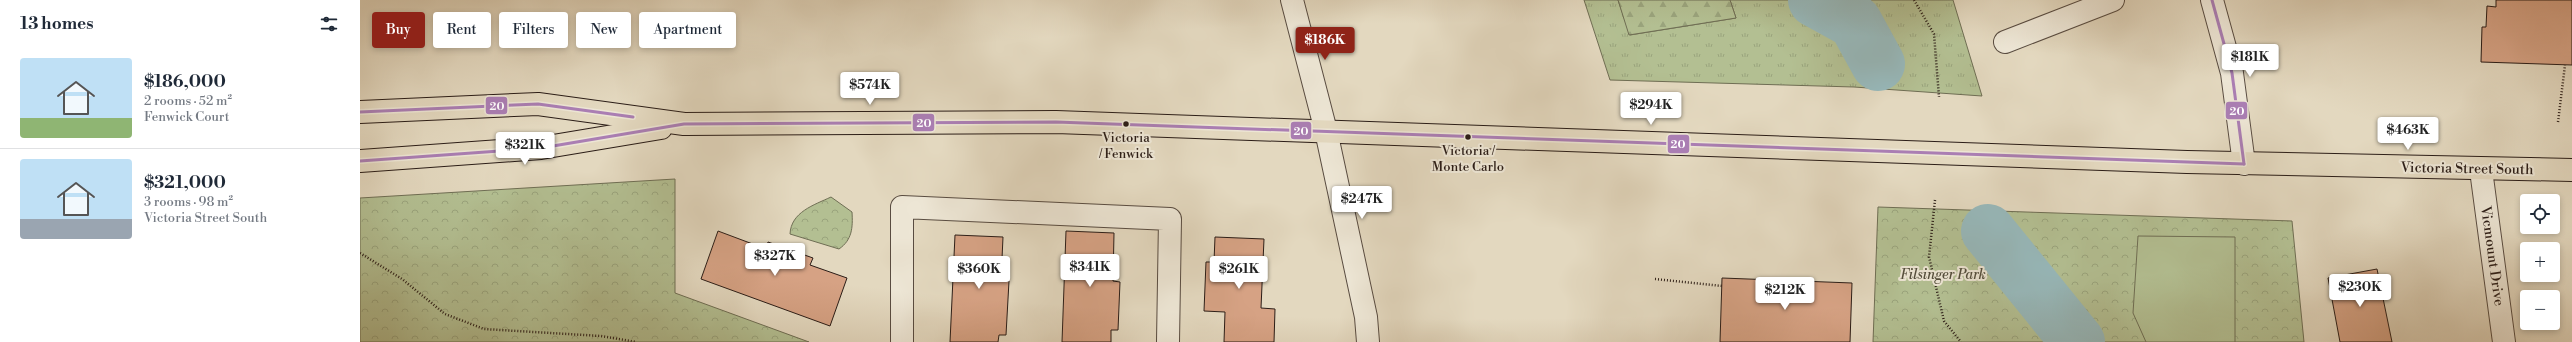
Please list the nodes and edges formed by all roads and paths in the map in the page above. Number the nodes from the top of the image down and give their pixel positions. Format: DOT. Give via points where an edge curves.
graph roads {
  1 [pos="1292,0"];
  2 [pos="1914,0"];
  3 [pos="2114,0"];
  4 [pos="2212,0"];
  5 [pos="2005,42"];
  6 [pos="2565,65"];
  7 [pos="1939,97"];
  8 [pos="360,112"];
  9 [pos="2558,122"];
  10 [pos="684,124"];
  11 [pos="1326,131"];
  12 [pos="360,161"];
  13 [pos="2244,164"];
  14 [pos="2481,170"];
  15 [pos="2572,170"];
  16 [pos="1935,200"];
  17 [pos="360,252"];
  18 [pos="1656,279"];
  19 [pos="1722,286"];
  20 [pos="636,342"];
  21 [pos="902,342"];
  22 [pos="1168,342"];
  23 [pos="1368,342"];
  24 [pos="1960,342"];
  25 [pos="2504,342"];
  1 -- 11 [label="street"];
  2 -- 7 [label="path" via="1934,34"];
  3 -- 5 [label="street"];
  4 -- 13 [label="street" via="2232,73"];
  6 -- 9 [label="path"];
  8 -- 10 [label="main road, Victoria Street South" via="538,104"];
  10 -- 11 [label="main road, Victoria Street South" via="1056,122"];
  10 -- 12 [label="main road, Victoria Street South" via="541,148"];
  11 -- 13 [label="main road, Victoria Street South"];
  11 -- 23 [label="street" via="1366,317"];
  13 -- 14 [label="main road, Victoria Street South"];
  14 -- 15 [label="main road, Victoria Street South"];
  14 -- 25 [label="street, Vicmount Drive"];
  16 -- 24 [label="path" via="1929,257 1944,321"];
  17 -- 20 [label="path" via="402,279 445,314 484,329 601,336"];
  18 -- 19 [label="path"];
  21 -- 22 [label="street" via="902,207 1170,220"];
}
